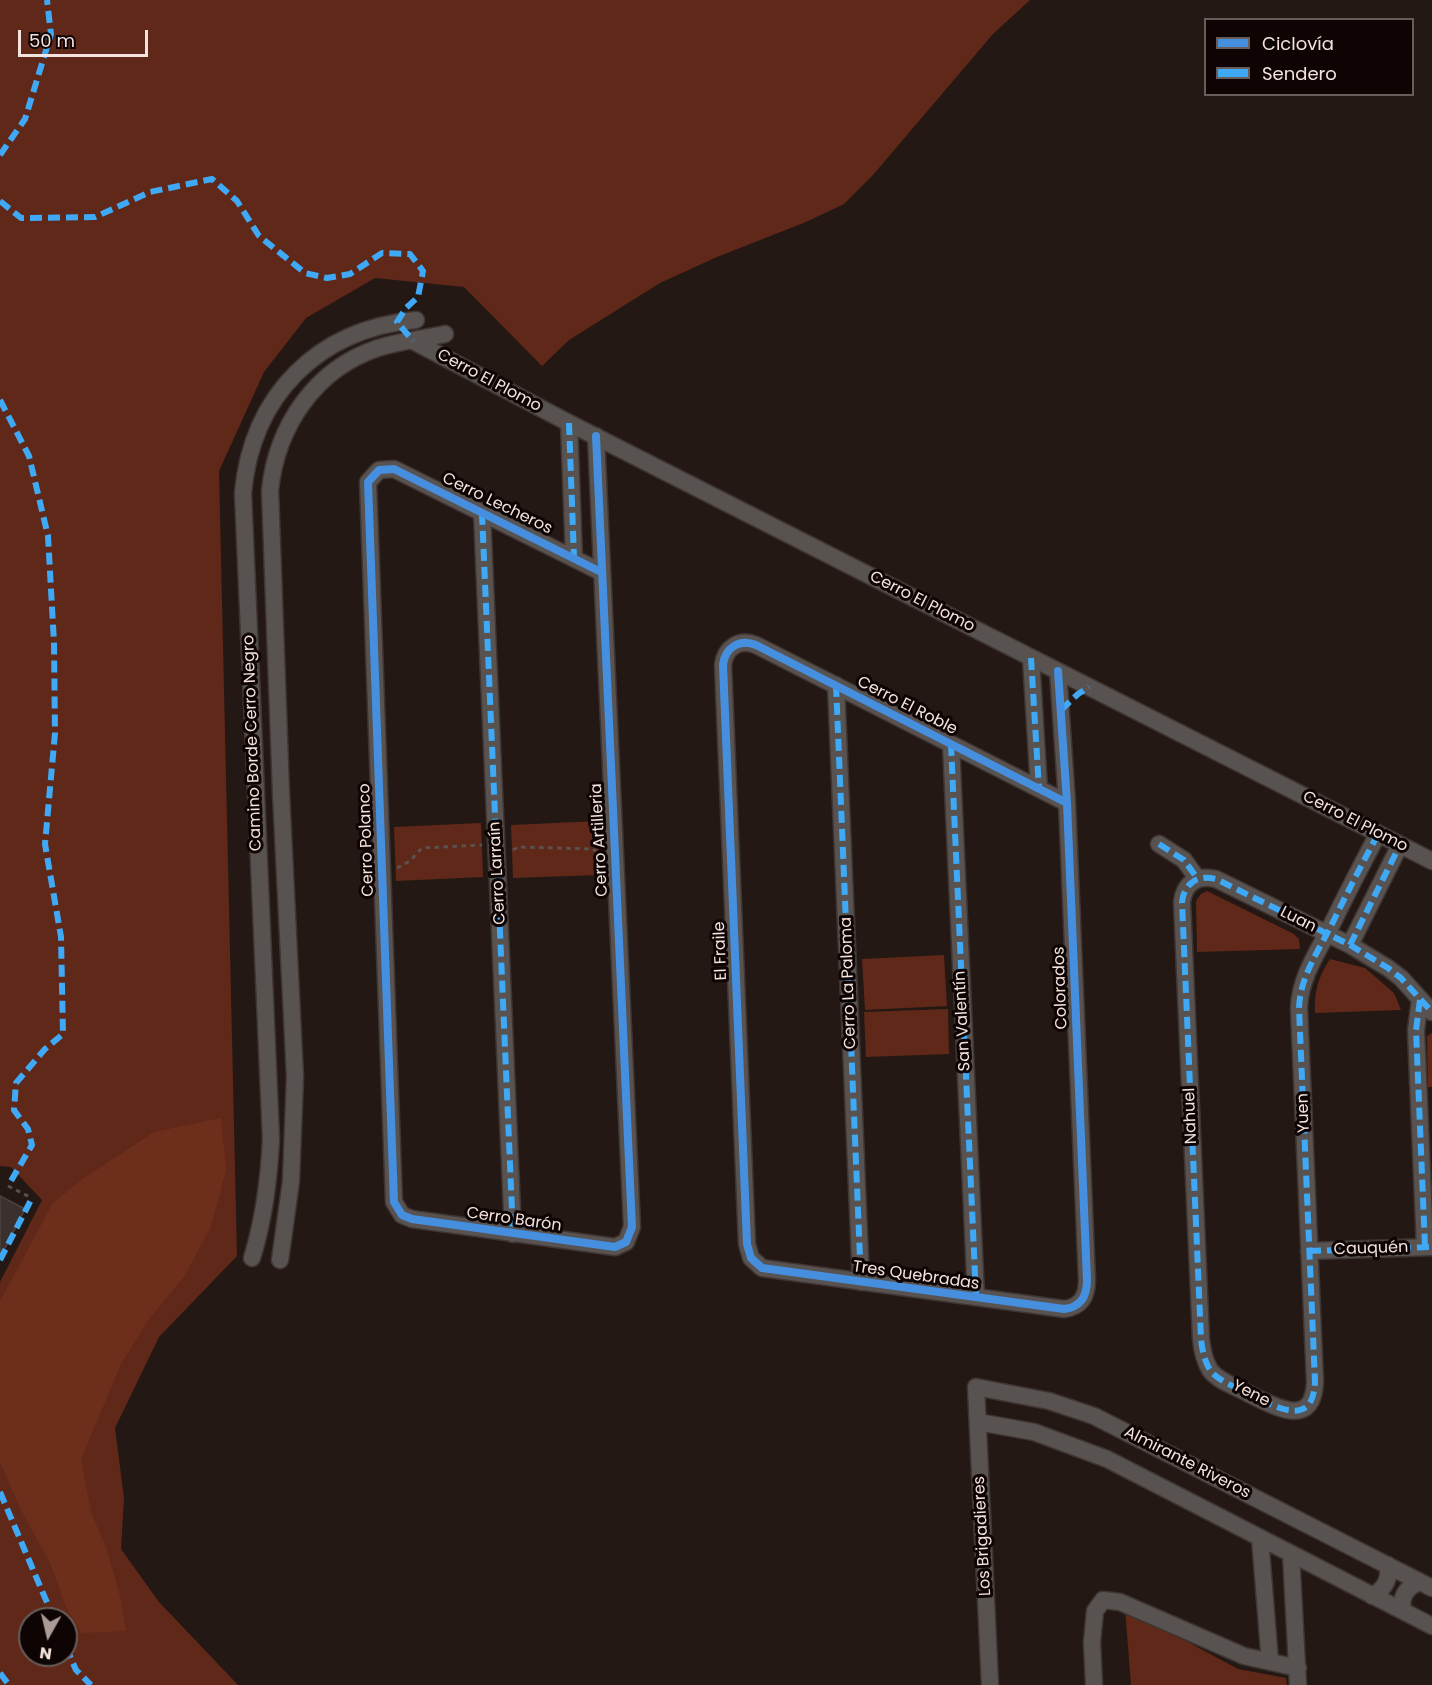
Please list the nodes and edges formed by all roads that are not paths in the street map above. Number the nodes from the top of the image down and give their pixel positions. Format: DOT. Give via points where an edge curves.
graph roads {
  1 [pos="416,320"];
  2 [pos="445,334"];
  3 [pos="412,341"];
  4 [pos="569,423"];
  5 [pos="596,436"];
  6 [pos="378,470"];
  7 [pos="482,513"];
  8 [pos="574,558"];
  9 [pos="601,572"];
  10 [pos="733,646"];
  11 [pos="1031,657"];
  12 [pos="1058,671"];
  13 [pos="836,685"];
  14 [pos="1089,687"];
  15 [pos="1060,710"];
  16 [pos="951,744"];
  17 [pos="1039,789"];
  18 [pos="1067,803"];
  19 [pos="1378,834"];
  20 [pos="1159,844"];
  21 [pos="1400,845"];
  22 [pos="1432,861"];
  23 [pos="1197,878"];
  24 [pos="1327,934"];
  25 [pos="1350,945"];
  26 [pos="1420,1000"];
  27 [pos="1432,1012"];
  28 [pos="399,1212"];
  29 [pos="513,1234"];
  30 [pos="626,1242"];
  31 [pos="1428,1247"];
  32 [pos="1309,1251"];
  33 [pos="751,1258"];
  34 [pos="861,1282"];
  35 [pos="976,1297"];
  36 [pos="1081,1302"];
  37 [pos="1205,1360"];
  38 [pos="976,1388"];
  39 [pos="1304,1407"];
  40 [pos="978,1422"];
  41 [pos="1260,1538"];
  42 [pos="1291,1554"];
  43 [pos="1388,1566"];
  44 [pos="1426,1585"];
  45 [pos="1372,1596"];
  46 [pos="1403,1611"];
  47 [pos="1432,1626"];
  48 [pos="1270,1662"];
  49 [pos="1298,1677"];
  50 [pos="990,1685"];
  51 [pos="1094,1685"];
  1 -- 3 [label="street, Camino Borde Cerro Negro" via="379,325 353,334 300,369 264,416 245,473 271,1139 267,1192 254,1251 281,1255 293,1158 295,1077 280,793 272,471 291,419 314,389 359,356"];
  2 -- 3 [label="street, Camino Borde Cerro Negro"];
  3 -- 4 [label="street, Cerro El Plomo"];
  4 -- 5 [label="street, Cerro El Plomo"];
  4 -- 8 [label="street"];
  5 -- 9 [label="street, Cerro Artilleria"];
  5 -- 11 [label="street, Cerro El Plomo"];
  6 -- 7 [label="street, Cerro Lecheros" via="399,471"];
  6 -- 28 [label="street, Cerro Polanco" via="367,488 393,1196"];
  7 -- 8 [label="street, Cerro Lecheros"];
  7 -- 29 [label="street, Cerro Larraín"];
  8 -- 9 [label="street, Cerro Lecheros"];
  9 -- 30 [label="street, Cerro Artilleria" via="632,1227"];
  10 -- 13 [label="street, Cerro El Roble" via="750,643"];
  10 -- 33 [label="street, El Fraile" via="723,665"];
  11 -- 12 [label="street, Cerro El Plomo"];
  11 -- 17 [label="street"];
  12 -- 14 [label="street, Cerro El Plomo"];
  12 -- 15 [label="street, Colorados"];
  13 -- 16 [label="street, Cerro El Roble"];
  13 -- 34 [label="street, Cerro La Paloma"];
  14 -- 15 [label="street"];
  14 -- 19 [label="street, Cerro El Plomo"];
  15 -- 18 [label="street, Colorados"];
  16 -- 17 [label="street, Cerro El Roble"];
  16 -- 35 [label="street, San Valentín"];
  17 -- 18 [label="street, Cerro El Roble"];
  18 -- 36 [label="street, Colorados" via="1087,1285"];
  19 -- 21 [label="street, Cerro El Plomo"];
  19 -- 24 [label="street, Yuen"];
  20 -- 23 [label="street" via="1184,860"];
  21 -- 22 [label="street, Cerro El Plomo"];
  21 -- 25 [label="street"];
  23 -- 24 [label="street, Luan" via="1220,880"];
  23 -- 37 [label="street, Nahuel" via="1186,887 1182,902"];
  24 -- 25 [label="street, Luan"];
  24 -- 32 [label="street, Yuen" via="1306,975 1300,999"];
  25 -- 26 [label="street, Luan" via="1396,974"];
  26 -- 27 [label="street, Luan"];
  26 -- 31 [label="street" via="1416,1030"];
  28 -- 29 [label="street, Cerro Barón" via="412,1220"];
  29 -- 30 [label="street, Cerro Barón" via="608,1247"];
  31 -- 32 [label="street, Cauquén"];
  32 -- 39 [label="street, Yuen" via="1315,1382 1312,1398"];
  33 -- 34 [label="street, Tres Quebradas" via="770,1270"];
  34 -- 35 [label="street, Tres Quebradas"];
  35 -- 36 [label="street, Tres Quebradas" via="1064,1309"];
  37 -- 39 [label="street, Yene" via="1220,1379 1277,1408 1289,1412"];
  38 -- 40 [label="street, Los Brigadieres"];
  38 -- 43 [label="street, Almirante Riveros" via="1049,1401 1094,1416"];
  40 -- 41 [label="street, Almirante Riveros" via="1034,1432 1083,1449"];
  40 -- 50 [label="street, Los Brigadieres"];
  41 -- 42 [label="street, Almirante Riveros"];
  41 -- 48 [label="street"];
  42 -- 45 [label="street, Almirante Riveros"];
  42 -- 49 [label="street"];
  43 -- 44 [label="street, Almirante Riveros"];
  43 -- 45 [label="street" via="1386,1585"];
  44 -- 46 [label="street, Almirante Riveros" via="1404,1592"];
  45 -- 46 [label="street, Almirante Riveros"];
  46 -- 47 [label="street, Almirante Riveros"];
  48 -- 49 [label="street"];
  48 -- 51 [label="street" via="1244,1656 1120,1602 1103,1600 1095,1611"];
}
